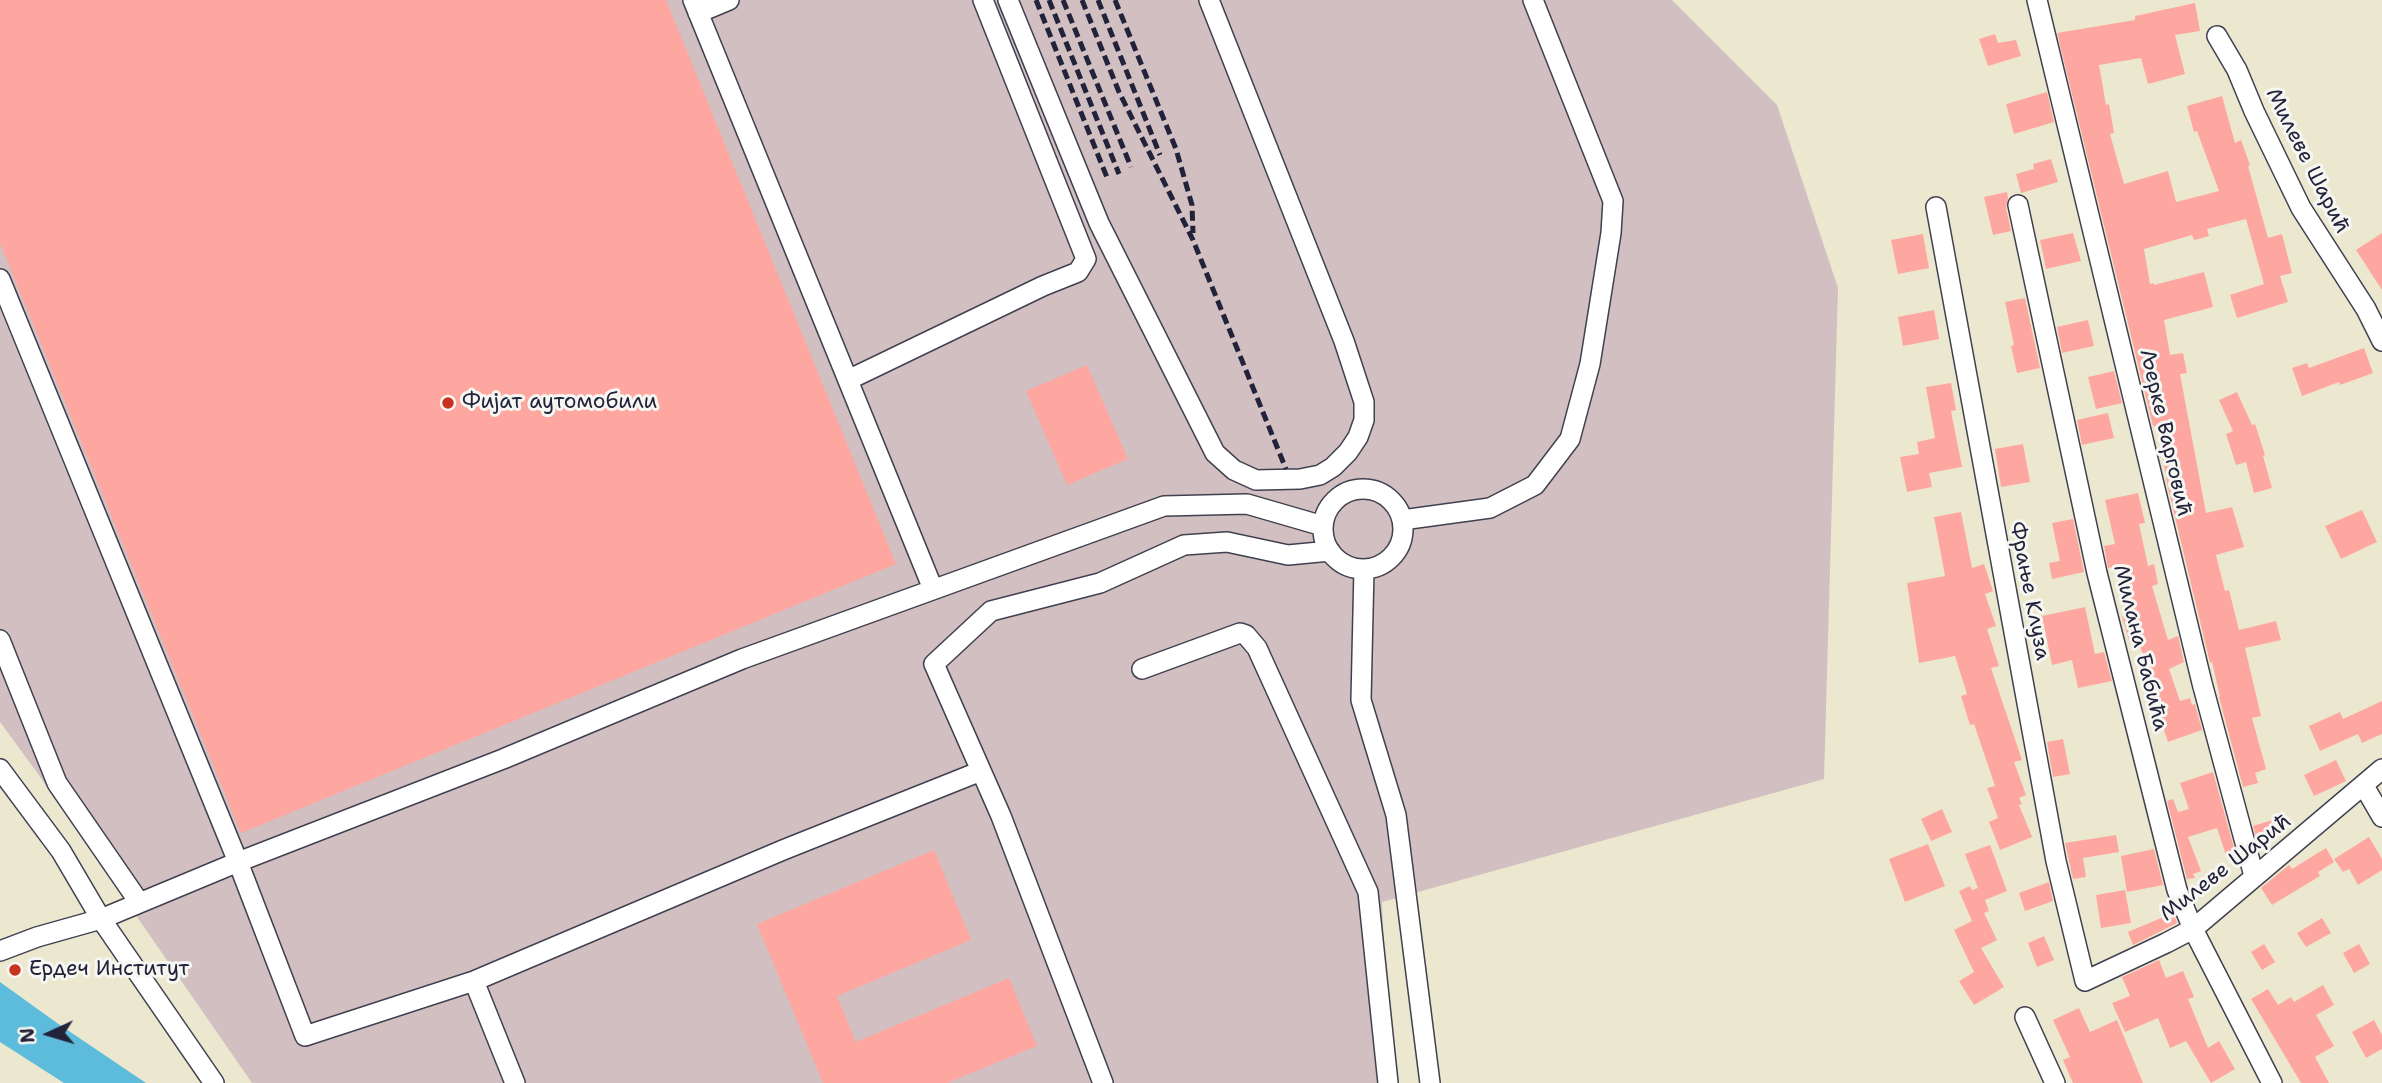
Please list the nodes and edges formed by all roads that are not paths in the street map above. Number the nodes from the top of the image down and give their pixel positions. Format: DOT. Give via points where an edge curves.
graph roads {
  1 [pos="729,0"];
  2 [pos="983,0"];
  3 [pos="1009,0"];
  4 [pos="1209,0"];
  5 [pos="1533,0"];
  6 [pos="2037,0"];
  7 [pos="696,7"];
  8 [pos="2217,36"];
  9 [pos="2018,205"];
  10 [pos="1936,207"];
  11 [pos="0,279"];
  12 [pos="2382,341"];
  13 [pos="848,380"];
  14 [pos="1402,520"];
  15 [pos="1323,526"];
  16 [pos="1330,551"];
  17 [pos="1364,569"];
  18 [pos="933,589"];
  19 [pos="0,640"];
  20 [pos="1142,669"];
  21 [pos="0,769"];
  22 [pos="2382,769"];
  23 [pos="981,771"];
  24 [pos="2364,786"];
  25 [pos="2382,817"];
  26 [pos="238,862"];
  27 [pos="2254,876"];
  28 [pos="139,902"];
  29 [pos="101,919"];
  30 [pos="2193,929"];
  31 [pos="0,951"];
  32 [pos="474,981"];
  33 [pos="2085,981"];
  34 [pos="2025,1017"];
  35 [pos="214,1083"];
  36 [pos="515,1083"];
  37 [pos="1103,1083"];
  38 [pos="1388,1083"];
  39 [pos="1430,1083"];
  40 [pos="2055,1083"];
  41 [pos="2272,1083"];
  1 -- 7 [label="street"];
  2 -- 13 [label="street" via="1086,259 1078,272"];
  3 -- 4 [label="street" via="1099,223 1215,453 1234,470 1256,480 1320,475 1333,467 1358,437 1364,402"];
  5 -- 14 [label="street" via="1613,201 1590,364 1570,439 1535,485 1490,508"];
  6 -- 27 [label="street, Љерке Варговић" via="2198,670"];
  7 -- 13 [label="street"];
  8 -- 12 [label="street, Милеве Шарић" via="2301,208"];
  9 -- 30 [label="street, Милана Бабића" via="2096,573 2177,890"];
  10 -- 33 [label="street, Фрање Клуза" via="2056,861"];
  11 -- 26 [label="street"];
  13 -- 18 [label="street"];
  14 -- 15 [label="street" via="1389,498 1354,489 1332,503"];
  14 -- 17 [label="street" via="1398,547 1390,558"];
  15 -- 16 [label="street"];
  15 -- 18 [label="street" via="1247,504 1164,506"];
  16 -- 17 [label="street" via="1339,561"];
  16 -- 23 [label="street" via="1287,555 1227,542 1184,545 1100,583 991,611 934,664"];
  17 -- 39 [label="street" via="1361,701 1396,815"];
  18 -- 26 [label="street" via="742,659 503,760"];
  19 -- 28 [label="street" via="57,783"];
  20 -- 38 [label="street" via="1240,633 1257,648 1368,892"];
  21 -- 29 [label="street" via="61,851"];
  22 -- 24 [label="street, Милеве Шарић"];
  23 -- 32 [label="street"];
  23 -- 37 [label="street"];
  24 -- 25 [label="street"];
  24 -- 27 [label="street, Милеве Шарић"];
  26 -- 28 [label="street"];
  26 -- 32 [label="street" via="305,1036"];
  27 -- 30 [label="street, Милеве Шарић"];
  28 -- 29 [label="street"];
  29 -- 31 [label="street"];
  29 -- 35 [label="street"];
  30 -- 33 [label="street, Милеве Шарић"];
  30 -- 41 [label="street, Милана Бабића"];
  32 -- 36 [label="street"];
  34 -- 40 [label="street"];
}
